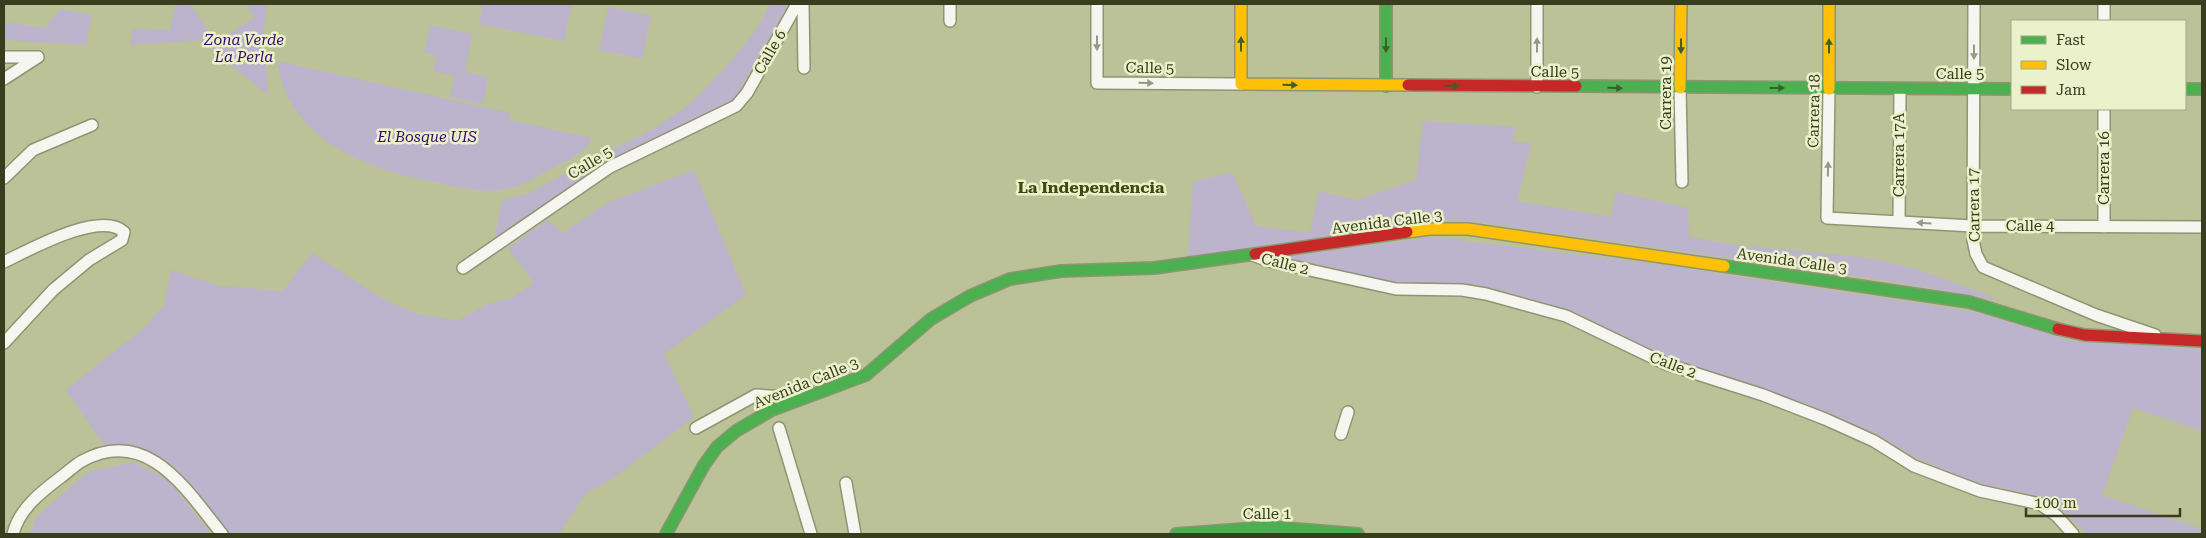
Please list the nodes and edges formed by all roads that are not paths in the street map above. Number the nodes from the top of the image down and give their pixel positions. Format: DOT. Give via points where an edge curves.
graph roads {
  1 [pos="798,4"];
  2 [pos="803,4"];
  3 [pos="950,4"];
  4 [pos="1097,4"];
  5 [pos="1241,4"];
  6 [pos="1386,4"];
  7 [pos="1537,4"];
  8 [pos="1681,4"];
  9 [pos="1829,4"];
  10 [pos="1974,4"];
  11 [pos="2104,4"];
  12 [pos="2104,20"];
  13 [pos="950,21"];
  14 [pos="4,58"];
  15 [pos="804,68"];
  16 [pos="4,79"];
  17 [pos="1241,84"];
  18 [pos="1386,86"];
  19 [pos="1537,87"];
  20 [pos="1680,88"];
  21 [pos="1829,89"];
  22 [pos="1900,89"];
  23 [pos="1974,89"];
  24 [pos="2011,89"];
  25 [pos="2186,89"];
  26 [pos="2202,89"];
  27 [pos="742,100"];
  28 [pos="2104,110"];
  29 [pos="92,125"];
  30 [pos="4,178"];
  31 [pos="1682,182"];
  32 [pos="1827,218"];
  33 [pos="1899,222"];
  34 [pos="1973,226"];
  35 [pos="2104,227"];
  36 [pos="2202,228"];
  37 [pos="1252,255"];
  38 [pos="4,262"];
  39 [pos="463,268"];
  40 [pos="2167,339"];
  41 [pos="2202,341"];
  42 [pos="4,343"];
  43 [pos="803,398"];
  44 [pos="1348,412"];
  45 [pos="696,428"];
  46 [pos="779,428"];
  47 [pos="1341,434"];
  48 [pos="846,483"];
  49 [pos="13,534"];
  50 [pos="222,534"];
  51 [pos="666,534"];
  52 [pos="811,534"];
  53 [pos="855,534"];
  54 [pos="1176,534"];
  55 [pos="1358,534"];
  56 [pos="2073,534"];
  1 -- 27 [label="street, Calle 6"];
  2 -- 15 [label="street"];
  3 -- 13 [label="street"];
  4 -- 17 [label="street, Calle 5, one-way" via="1097,83"];
  17 -- 5 [label="street, one-way"];
  6 -- 18 [label="street, one-way"];
  19 -- 7 [label="street, one-way"];
  8 -- 20 [label="street, Carrera 19, one-way"];
  21 -- 9 [label="street, Carrera 18, one-way"];
  10 -- 23 [label="street, Carrera 17, one-way"];
  11 -- 12 [label="street"];
  14 -- 16 [label="street" via="38,56"];
  17 -- 18 [label="street, Calle 5, one-way"];
  18 -- 19 [label="street, Calle 5, one-way"];
  19 -- 20 [label="street, Calle 5, one-way"];
  20 -- 21 [label="street, Calle 5, one-way"];
  20 -- 31 [label="street, Carrera 19"];
  21 -- 22 [label="street, Calle 5"];
  32 -- 21 [label="street, Carrera 18, one-way"];
  22 -- 23 [label="street, Calle 5"];
  22 -- 33 [label="street, Carrera 17A"];
  23 -- 24 [label="street, Calle 5"];
  23 -- 34 [label="street, Carrera 17"];
  25 -- 26 [label="street"];
  27 -- 39 [label="street, Calle 5" via="728,110 610,167"];
  28 -- 35 [label="street, Carrera 16"];
  29 -- 30 [label="street" via="33,150"];
  32 -- 33 [label="street, Calle 4"];
  34 -- 33 [label="street, Calle 4, one-way"];
  34 -- 35 [label="street, Calle 4"];
  34 -- 40 [label="street, Carrera 17" via="1976,254 1983,267 2096,315"];
  35 -- 36 [label="street, Calle 4"];
  37 -- 40 [label="street, Avenida Calle 3" via="1430,230 1468,229 1970,302 2085,335"];
  37 -- 43 [label="street, Avenida Calle 3" via="1154,268 1061,271 1010,279 931,318 875,370"];
  37 -- 56 [label="street, Calle 2" via="1384,288 1462,290 1566,316 1666,364 1825,419 1874,441 1924,470 1980,491 2040,504 2057,516"];
  38 -- 42 [label="street" via="69,232 111,225 124,232 122,240 89,260 53,290"];
  40 -- 41 [label="street, Avenida Calle 3"];
  43 -- 45 [label="street" via="756,395"];
  43 -- 51 [label="street, Avenida Calle 3" via="759,417 717,447 700,470"];
  44 -- 47 [label="street"];
  46 -- 52 [label="street"];
  48 -- 53 [label="street"];
  49 -- 50 [label="street" via="29,504 46,488 82,461 108,452 137,453 156,461 175,476"];
  54 -- 55 [label="street, Calle 1" via="1271,527"];
}
